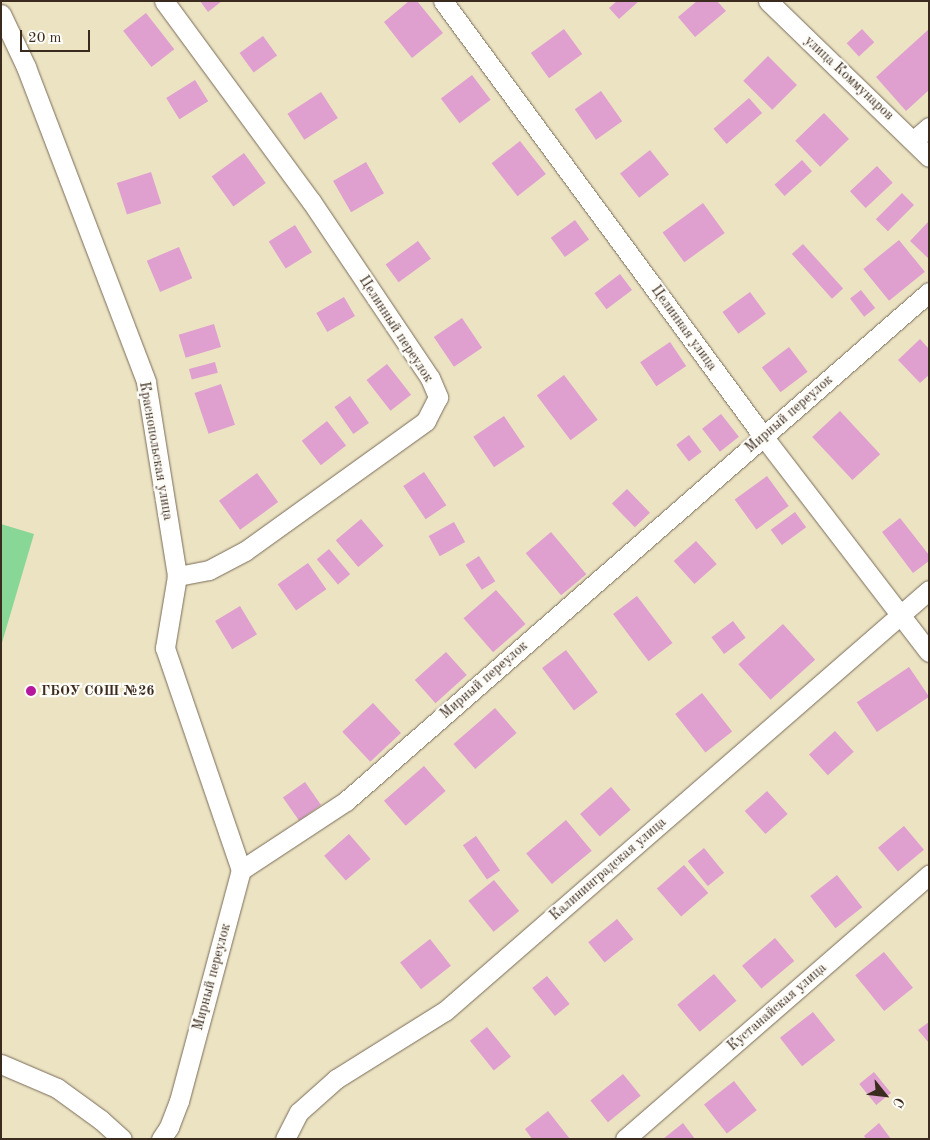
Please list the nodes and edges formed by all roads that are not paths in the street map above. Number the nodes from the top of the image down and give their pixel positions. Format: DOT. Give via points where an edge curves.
graph roads {
  1 [pos="164,1"];
  2 [pos="444,1"];
  3 [pos="768,1"];
  4 [pos="1,14"];
  5 [pos="929,127"];
  6 [pos="914,140"];
  7 [pos="929,156"];
  8 [pos="929,292"];
  9 [pos="763,436"];
  10 [pos="177,576"];
  11 [pos="929,590"];
  12 [pos="901,614"];
  13 [pos="929,652"];
  14 [pos="241,870"];
  15 [pos="929,874"];
  16 [pos="1,1064"];
  17 [pos="122,1139"];
  18 [pos="161,1139"];
  19 [pos="285,1139"];
  20 [pos="625,1139"];
  1 -- 10 [label="street, Целинный переулок" via="311,201 430,378 438,397 426,421 245,551 209,570"];
  2 -- 9 [label="street, Целинная улица"];
  3 -- 6 [label="street, улица Коммунаров"];
  4 -- 10 [label="street, Краснопольская улица" via="26,67 146,382"];
  5 -- 6 [label="street"];
  6 -- 7 [label="street, улица Коммунаров"];
  8 -- 9 [label="street, Мирный переулок"];
  9 -- 12 [label="street, Целинная улица"];
  9 -- 14 [label="street, Мирный переулок" via="346,801"];
  10 -- 14 [label="street, Краснопольская улица" via="164,648"];
  11 -- 12 [label="street, Калининградская улица"];
  12 -- 13 [label="street, Целинная улица"];
  12 -- 19 [label="street, Калининградская улица" via="445,1011 336,1079 299,1112"];
  14 -- 18 [label="street, Мирный переулок" via="179,1101"];
  15 -- 20 [label="street, Кустанайская улица"];
  16 -- 17 [label="street" via="57,1088"];
}
